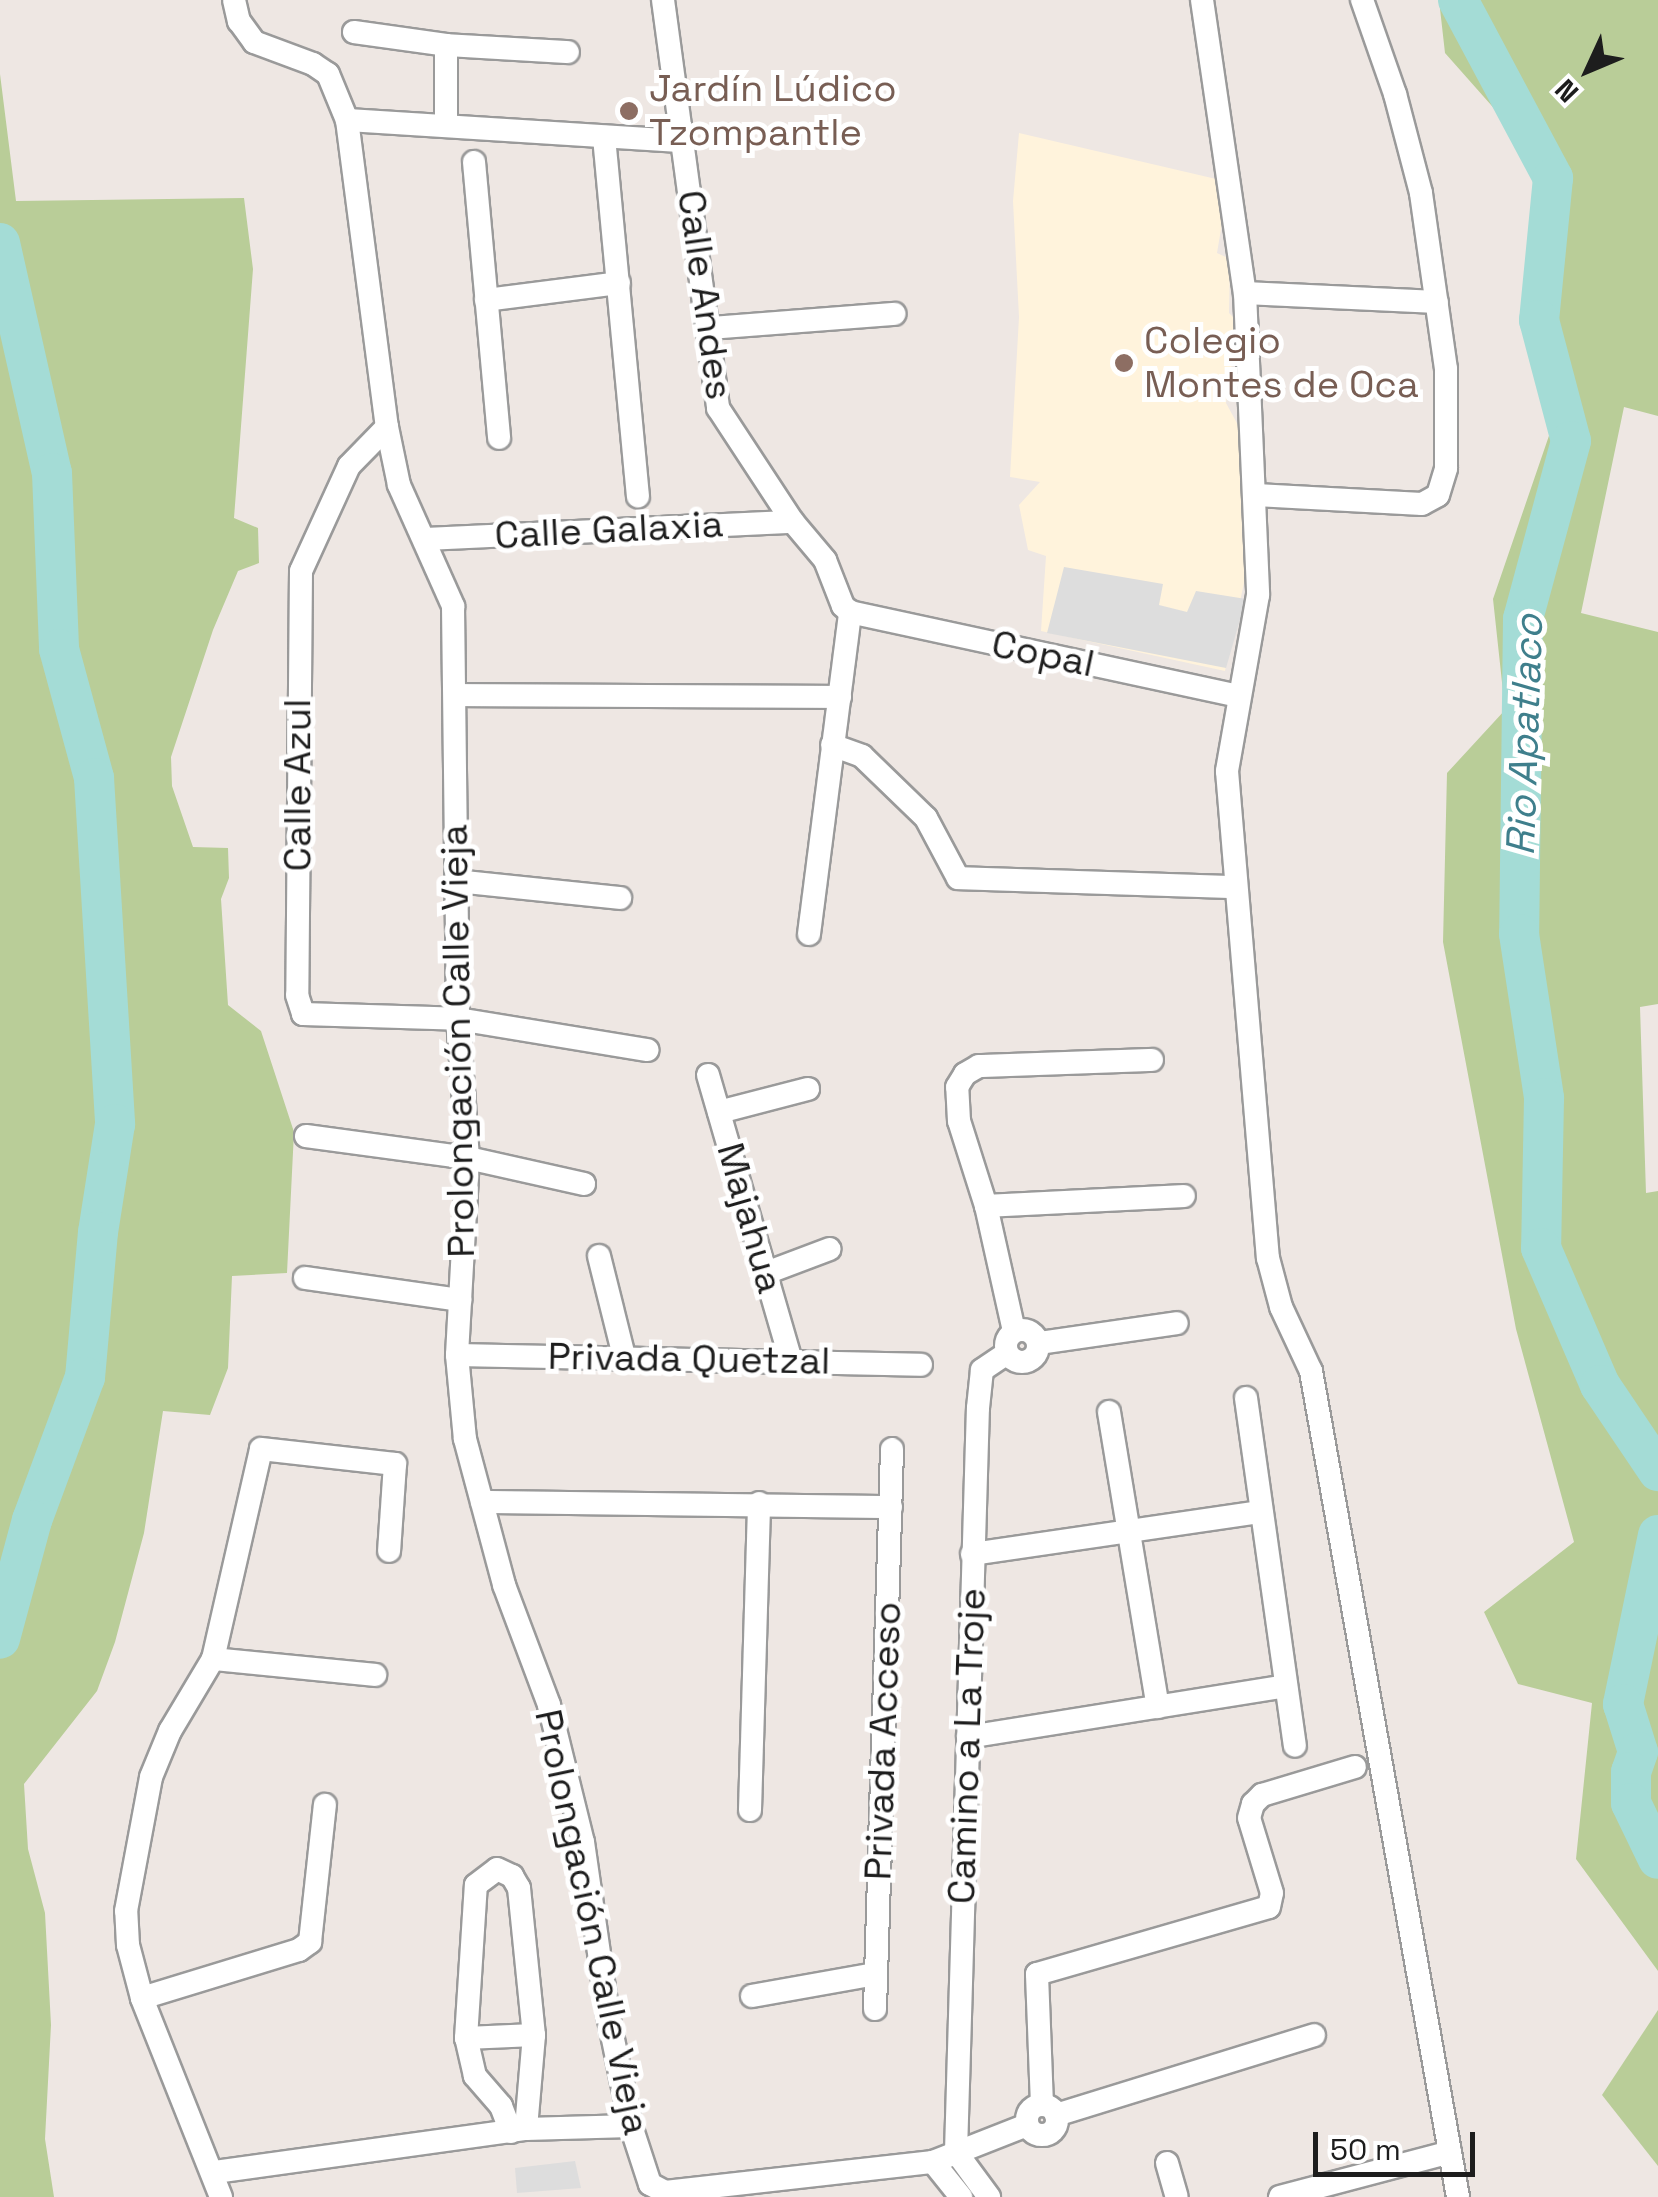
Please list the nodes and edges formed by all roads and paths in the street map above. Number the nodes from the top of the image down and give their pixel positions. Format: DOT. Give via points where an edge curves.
graph roads {
  1 [pos="234,0"];
  2 [pos="663,0"];
  3 [pos="1202,0"];
  4 [pos="1362,0"];
  5 [pos="354,32"];
  6 [pos="446,45"];
  7 [pos="568,52"];
  8 [pos="347,120"];
  9 [pos="446,124"];
  10 [pos="604,137"];
  11 [pos="684,140"];
  12 [pos="474,162"];
  13 [pos="619,283"];
  14 [pos="1246,293"];
  15 [pos="486,300"];
  16 [pos="1437,302"];
  17 [pos="894,314"];
  18 [pos="710,328"];
  19 [pos="387,427"];
  20 [pos="500,438"];
  21 [pos="1256,495"];
  22 [pos="638,496"];
  23 [pos="792,522"];
  24 [pos="426,539"];
  25 [pos="850,612"];
  26 [pos="455,695"];
  27 [pos="1237,696"];
  28 [pos="840,697"];
  29 [pos="832,745"];
  30 [pos="456,880"];
  31 [pos="1234,888"];
  32 [pos="620,898"];
  33 [pos="809,934"];
  34 [pos="458,1019"];
  35 [pos="647,1050"];
  36 [pos="1152,1060"];
  37 [pos="708,1075"];
  38 [pos="808,1089"];
  39 [pos="718,1112"];
  40 [pos="306,1136"];
  41 [pos="468,1158"];
  42 [pos="584,1184"];
  43 [pos="1184,1196"];
  44 [pos="986,1206"];
  45 [pos="830,1249"];
  46 [pos="599,1256"];
  47 [pos="766,1273"];
  48 [pos="305,1278"];
  49 [pos="460,1300"];
  50 [pos="1177,1323"];
  51 [pos="1011,1342"];
  52 [pos="458,1355"];
  53 [pos="624,1356"];
  54 [pos="791,1360"];
  55 [pos="921,1365"];
  56 [pos="1246,1398"];
  57 [pos="1109,1412"];
  58 [pos="892,1449"];
  59 [pos="482,1502"];
  60 [pos="759,1503"];
  61 [pos="891,1507"];
  62 [pos="1260,1512"];
  63 [pos="1130,1532"];
  64 [pos="388,1551"];
  65 [pos="972,1554"];
  66 [pos="212,1659"];
  67 [pos="375,1675"];
  68 [pos="1286,1686"];
  69 [pos="1158,1707"];
  70 [pos="968,1737"];
  71 [pos="1295,1746"];
  72 [pos="1354,1767"];
  73 [pos="325,1805"];
  74 [pos="750,1810"];
  75 [pos="875,1974"];
  76 [pos="752,1996"];
  77 [pos="142,1998"];
  78 [pos="875,2009"];
  79 [pos="534,2035"];
  80 [pos="1314,2035"];
  81 [pos="466,2038"];
  82 [pos="1049,2110"];
  83 [pos="631,2126"];
  84 [pos="518,2130"];
  85 [pos="956,2152"];
  86 [pos="1450,2152"];
  87 [pos="933,2162"];
  88 [pos="1167,2163"];
  89 [pos="214,2172"];
  90 [pos="1328,2191"];
  91 [pos="221,2197"];
  92 [pos="962,2197"];
  93 [pos="990,2197"];
  94 [pos="1176,2197"];
  95 [pos="1280,2197"];
  96 [pos="1458,2197"];
  1 -- 8 [label="street, Prolongación Calle Vieja" via="254,42 328,74"];
  2 -- 11 [label="street, Calle Andes"];
  3 -- 14 [label="street"];
  4 -- 16 [label="street" via="1421,193"];
  5 -- 6 [label="street"];
  6 -- 7 [label="street"];
  6 -- 9 [label="street"];
  8 -- 9 [label="street"];
  8 -- 19 [label="street, Prolongación Calle Vieja"];
  9 -- 10 [label="street"];
  10 -- 11 [label="street"];
  10 -- 13 [label="street"];
  11 -- 18 [label="street, Calle Andes"];
  12 -- 15 [label="street"];
  13 -- 15 [label="street"];
  13 -- 22 [label="street"];
  14 -- 16 [label="street"];
  14 -- 21 [label="street"];
  15 -- 20 [label="street"];
  16 -- 21 [label="street" via="1446,389 1446,468 1438,495 1422,504"];
  17 -- 18 [label="street"];
  18 -- 23 [label="street, Calle Andes" via="718,408"];
  19 -- 24 [label="street, Prolongación Calle Vieja" via="399,486"];
  19 -- 34 [label="street, Calle Azul" via="349,466 301,571 298,995 303,1014 317,1018"];
  21 -- 27 [label="street" via="1258,595"];
  23 -- 24 [label="street, Calle Galaxia"];
  23 -- 25 [label="street, Calle Andes" via="825,560"];
  24 -- 26 [label="street, Prolongación Calle Vieja" via="452,606"];
  25 -- 27 [label="street, Copal"];
  25 -- 28 [label="street"];
  26 -- 28 [label="street"];
  26 -- 30 [label="street, Prolongación Calle Vieja"];
  27 -- 31 [label="street" via="1227,771"];
  28 -- 29 [label="street"];
  29 -- 31 [label="street" via="862,756 926,818 958,878"];
  29 -- 33 [label="street"];
  30 -- 32 [label="street"];
  30 -- 34 [label="street, Prolongación Calle Vieja"];
  31 -- 86 [label="street" via="1268,1258 1281,1307 1311,1371"];
  34 -- 35 [label="street"];
  34 -- 41 [label="street, Prolongación Calle Vieja"];
  36 -- 44 [label="street" via="979,1066 966,1074 956,1105"];
  37 -- 39 [label="street, Majahua"];
  38 -- 39 [label="street"];
  39 -- 47 [label="street, Majahua"];
  40 -- 41 [label="street"];
  41 -- 42 [label="street"];
  41 -- 49 [label="street, Prolongación Calle Vieja"];
  43 -- 44 [label="street"];
  44 -- 51 [label="street"];
  45 -- 47 [label="street"];
  46 -- 53 [label="street"];
  47 -- 54 [label="street, Majahua"];
  48 -- 49 [label="street"];
  49 -- 52 [label="street, Prolongación Calle Vieja"];
  50 -- 51 [label="street" via="1039,1343 1024,1329"];
  51 -- 65 [label="street, Camino a La Troje" via="982,1370"];
  52 -- 53 [label="street, Privada Quetzal"];
  52 -- 59 [label="street, Prolongación Calle Vieja" via="464,1439"];
  53 -- 54 [label="street, Privada Quetzal"];
  54 -- 55 [label="street, Privada Quetzal"];
  56 -- 62 [label="street"];
  57 -- 63 [label="street"];
  58 -- 61 [label="street, Privada Acceso"];
  59 -- 60 [label="street"];
  59 -- 83 [label="street, Prolongación Calle Vieja" via="504,1585 549,1705 584,1842"];
  60 -- 61 [label="street"];
  60 -- 74 [label="street"];
  61 -- 75 [label="street, Privada Acceso"];
  62 -- 63 [label="street"];
  62 -- 68 [label="street"];
  63 -- 65 [label="street"];
  63 -- 69 [label="street"];
  64 -- 66 [label="street" via="395,1464 261,1449"];
  65 -- 70 [label="street, Camino a La Troje"];
  66 -- 67 [label="street"];
  66 -- 77 [label="street" via="151,1777 126,1911"];
  68 -- 69 [label="street"];
  68 -- 71 [label="street"];
  69 -- 70 [label="street"];
  70 -- 85 [label="street, Camino a La Troje"];
  72 -- 82 [label="street" via="1262,1795 1253,1804 1249,1818 1272,1893 1269,1906 1037,1974"];
  73 -- 77 [label="street" via="310,1942"];
  75 -- 76 [label="street"];
  75 -- 78 [label="street, Privada Acceso"];
  77 -- 89 [label="street"];
  79 -- 81 [label="street"];
  79 -- 81 [label="street" via="519,1888 497,1869 476,1885"];
  79 -- 84 [label="street"];
  80 -- 82 [label="street"];
  81 -- 84 [label="street" via="475,2076"];
  82 -- 85 [label="street" via="1027,2116 1028,2125"];
  83 -- 84 [label="street"];
  83 -- 87 [label="street, Prolongación Calle Vieja" via="655,2189 665,2192"];
  84 -- 89 [label="street"];
  85 -- 87 [label="street"];
  85 -- 93 [label="street"];
  86 -- 90 [label="street"];
  86 -- 96 [label="street"];
  87 -- 92 [label="street"];
  88 -- 94 [label="street"];
  89 -- 91 [label="street"];
  90 -- 95 [label="street"];
}
